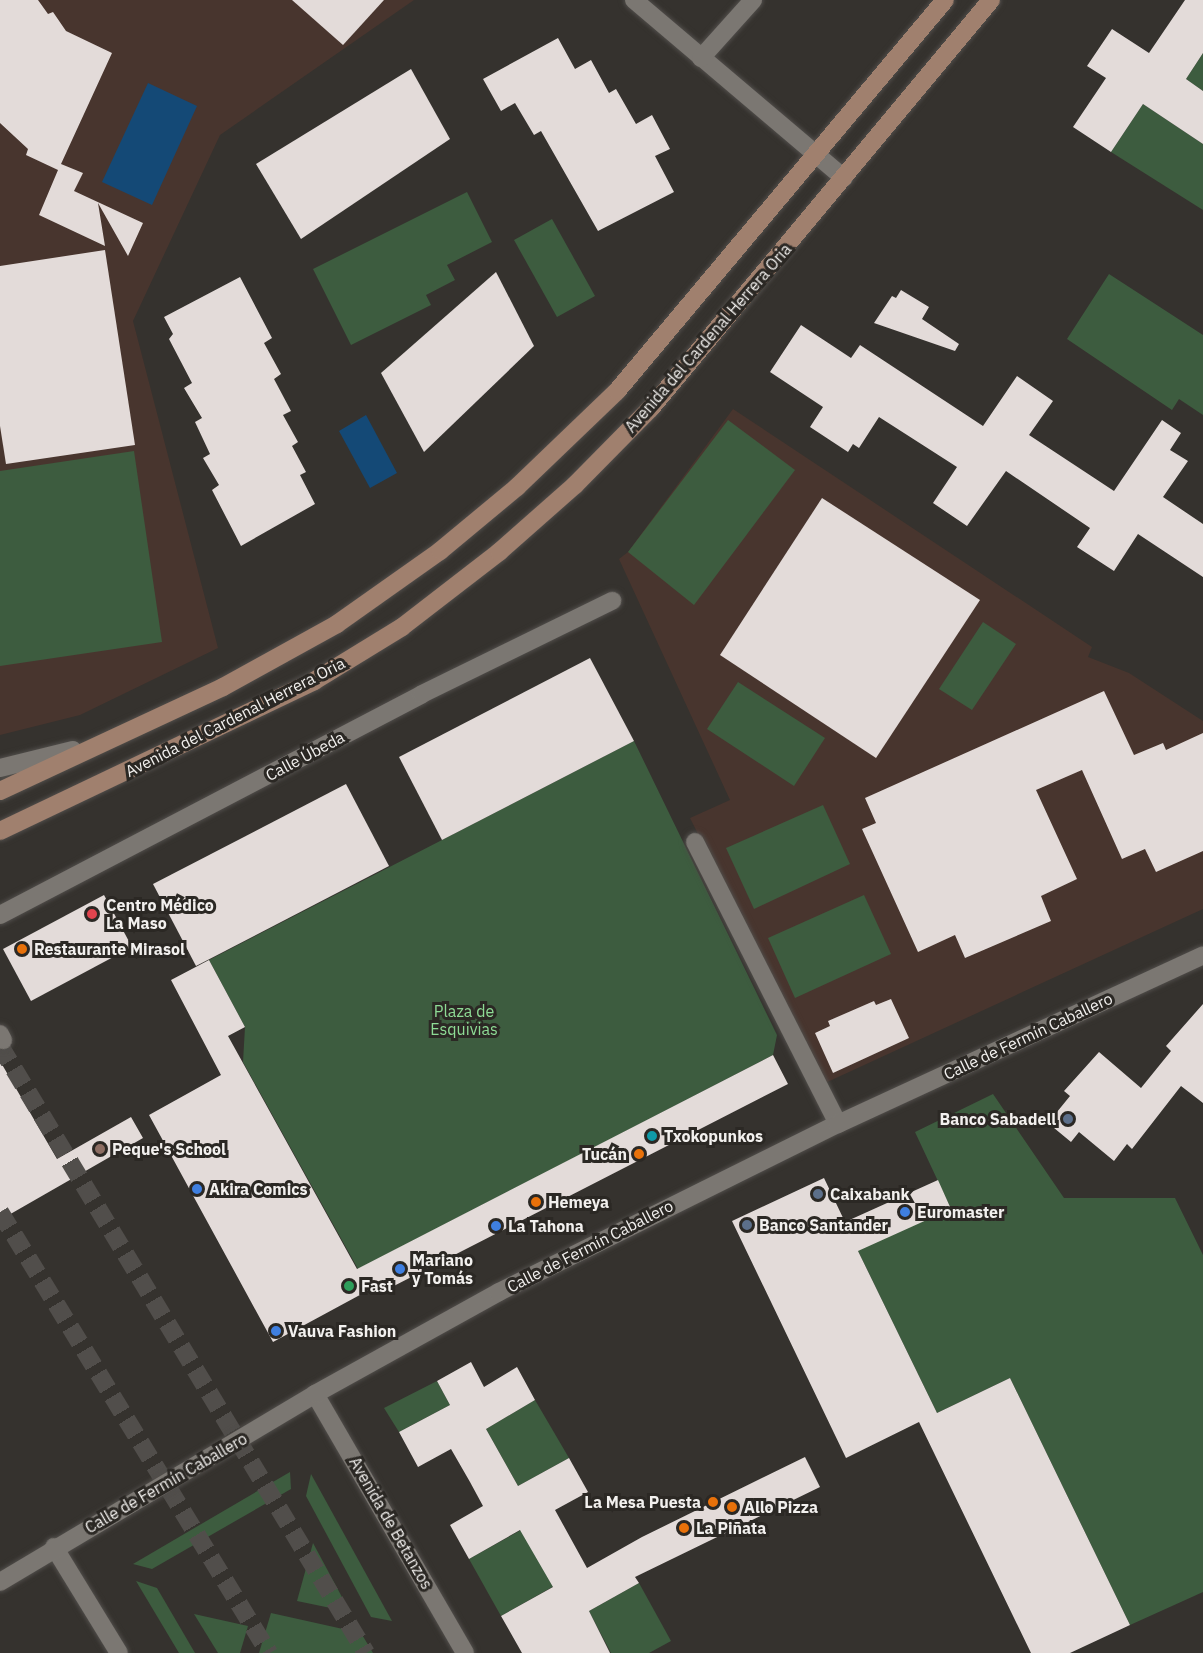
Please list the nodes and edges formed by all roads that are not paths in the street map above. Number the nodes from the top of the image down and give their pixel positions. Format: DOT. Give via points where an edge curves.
graph roads {
  1 [pos="634,0"];
  2 [pos="753,0"];
  3 [pos="945,0"];
  4 [pos="991,0"];
  5 [pos="701,58"];
  6 [pos="816,155"];
  7 [pos="844,178"];
  8 [pos="612,602"];
  9 [pos="123,734"];
  10 [pos="0,768"];
  11 [pos="0,791"];
  12 [pos="0,831"];
  13 [pos="695,842"];
  14 [pos="0,915"];
  15 [pos="1203,955"];
  16 [pos="838,1124"];
  17 [pos="315,1394"];
  18 [pos="54,1547"];
  19 [pos="0,1582"];
  20 [pos="119,1653"];
  21 [pos="465,1653"];
  1 -- 5 [label="street"];
  2 -- 5 [label="street"];
  3 -- 6 [label="main road, Avenida del Cardenal Herrera Oria"];
  4 -- 7 [label="main road, Avenida del Cardenal Herrera Oria"];
  5 -- 6 [label="street"];
  6 -- 7 [label="street"];
  6 -- 9 [label="main road, Avenida del Cardenal Herrera Oria" via="617,391 517,487 393,588 337,624 223,687"];
  7 -- 12 [label="main road, Avenida del Cardenal Herrera Oria" via="651,408 568,491 441,597 402,627 314,681"];
  8 -- 14 [label="street, Calle Úbeda" via="422,694"];
  9 -- 10 [label="street, Avenida del Cardenal Herrera Oria" via="46,759"];
  9 -- 11 [label="main road, Avenida del Cardenal Herrera Oria"];
  13 -- 16 [label="street"];
  15 -- 16 [label="street, Calle de Fermín Caballero"];
  16 -- 17 [label="street, Calle de Fermín Caballero" via="520,1281"];
  17 -- 18 [label="street, Calle de Fermín Caballero"];
  17 -- 21 [label="street, Avenida de Betanzos"];
  18 -- 19 [label="street, Calle de Fermín Caballero"];
  18 -- 20 [label="street"];
}
